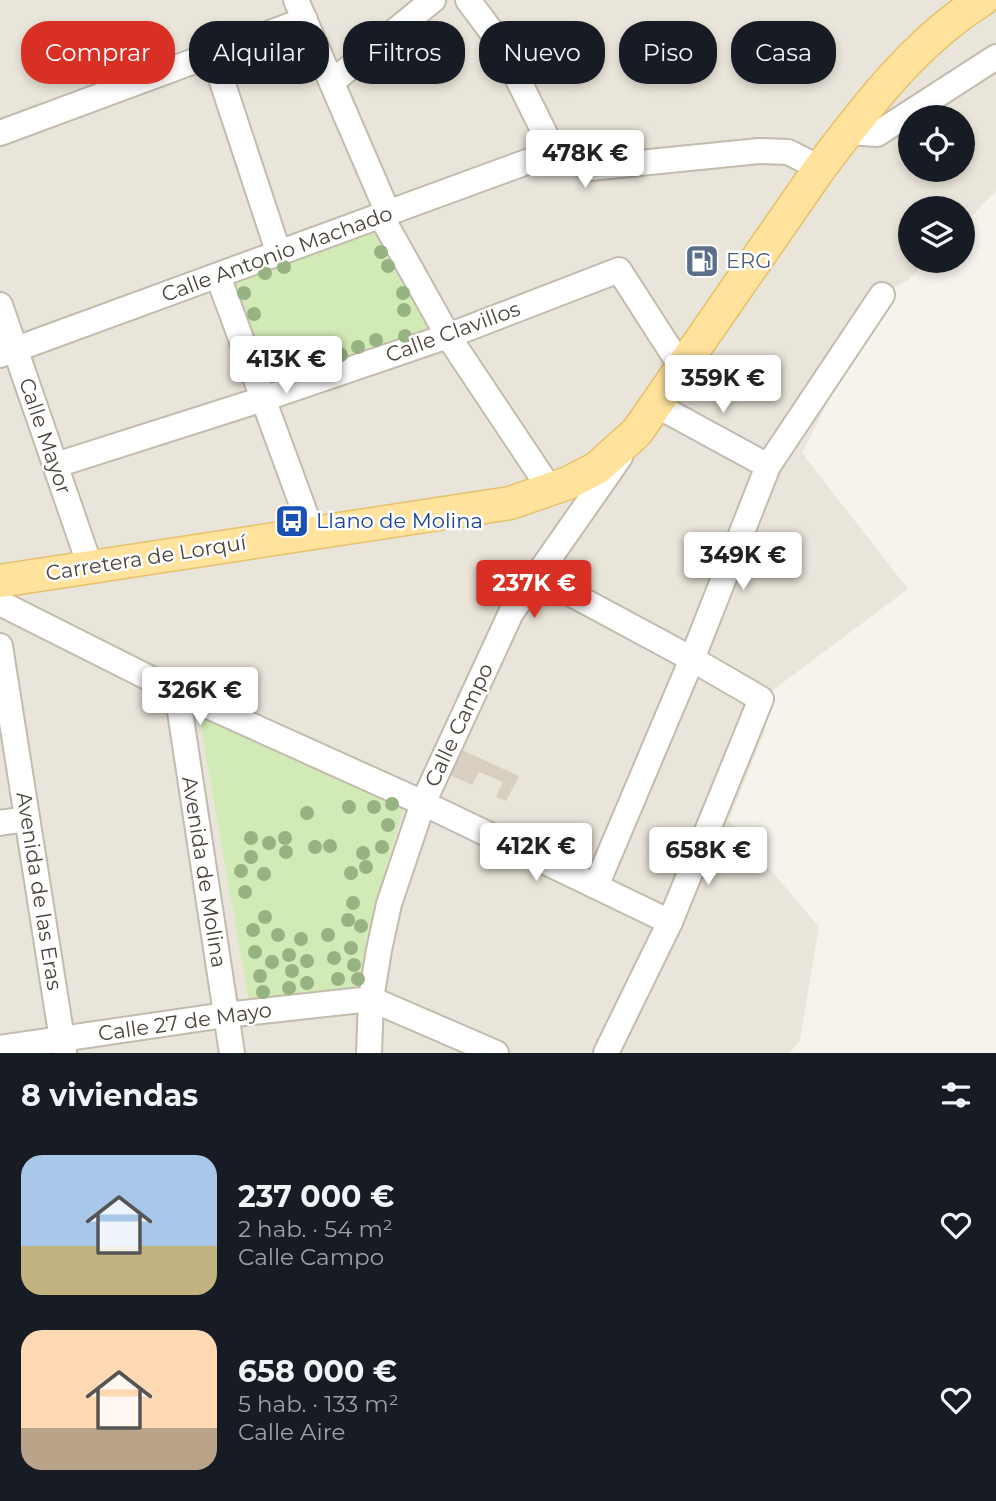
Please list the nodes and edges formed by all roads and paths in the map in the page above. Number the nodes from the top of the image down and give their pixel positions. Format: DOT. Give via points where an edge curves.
graph roads {
  1 [pos="433,0"];
  2 [pos="468,0"];
  3 [pos="982,0"];
  4 [pos="301,10"];
  5 [pos="279,21"];
  6 [pos="996,57"];
  7 [pos="189,63"];
  8 [pos="332,82"];
  9 [pos="223,84"];
  10 [pos="847,132"];
  11 [pos="0,133"];
  12 [pos="554,152"];
  13 [pos="820,168"];
  14 [pos="385,215"];
  15 [pos="279,254"];
  16 [pos="218,276"];
  17 [pos="882,295"];
  18 [pos="0,305"];
  19 [pos="448,336"];
  20 [pos="8,352"];
  21 [pos="682,368"];
  22 [pos="263,399"];
  23 [pos="656,405"];
  24 [pos="637,432"];
  25 [pos="56,465"];
  26 [pos="768,466"];
  27 [pos="550,489"];
  28 [pos="312,531"];
  29 [pos="90,566"];
  30 [pos="536,575"];
  31 [pos="0,581"];
  32 [pos="0,603"];
  33 [pos="0,646"];
  34 [pos="692,659"];
  35 [pos="177,692"];
  36 [pos="423,803"];
  37 [pos="27,819"];
  38 [pos="0,823"];
  39 [pos="596,886"];
  40 [pos="670,922"];
  41 [pos="371,999"];
  42 [pos="225,1015"];
  43 [pos="63,1046"];
  44 [pos="0,1048"];
  45 [pos="232,1053"];
  46 [pos="369,1053"];
  47 [pos="496,1053"];
  48 [pos="606,1053"];
  1 -- 8 [label="street"];
  2 -- 12 [label="street" via="500,43"];
  3 -- 10 [label="main road, Carretera de Lorquí" via="930,40"];
  4 -- 5 [label="street"];
  4 -- 8 [label="street"];
  6 -- 10 [label="street" via="877,134"];
  7 -- 11 [label="street"];
  8 -- 14 [label="street"];
  9 -- 15 [label="street"];
  10 -- 13 [label="main road, Carretera de Lorquí"];
  12 -- 13 [label="street" via="590,168 788,152"];
  12 -- 14 [label="street, Calle Antonio Machado"];
  13 -- 21 [label="main road, Carretera de Lorquí"];
  14 -- 15 [label="street, Calle Antonio Machado"];
  14 -- 19 [label="street"];
  15 -- 16 [label="street, Calle Antonio Machado"];
  16 -- 20 [label="street, Calle Antonio Machado"];
  16 -- 22 [label="street"];
  17 -- 26 [label="street"];
  18 -- 20 [label="street, Calle Mayor"];
  19 -- 21 [label="street, Calle Clavillos" via="620,270"];
  19 -- 22 [label="street, Calle Clavillos"];
  19 -- 27 [label="street"];
  20 -- 25 [label="street, Calle Mayor"];
  21 -- 23 [label="main road, Carretera de Lorquí"];
  22 -- 25 [label="street, Calle Clavillos"];
  22 -- 28 [label="street"];
  23 -- 24 [label="main road, Carretera de Lorquí"];
  23 -- 26 [label="street"];
  24 -- 27 [label="main road, Carretera de Lorquí" via="597,468"];
  24 -- 30 [label="street, Calle Campo"];
  25 -- 29 [label="street, Calle Mayor"];
  26 -- 34 [label="street"];
  27 -- 28 [label="main road, Carretera de Lorquí" via="510,503"];
  28 -- 29 [label="main road, Carretera de Lorquí"];
  29 -- 31 [label="main road, Carretera de Lorquí"];
  30 -- 34 [label="street"];
  30 -- 36 [label="street, Calle Campo" via="511,613"];
  32 -- 35 [label="street"];
  33 -- 37 [label="street, Avenida de las Eras"];
  34 -- 39 [label="street"];
  34 -- 40 [label="street" via="761,699"];
  35 -- 36 [label="street"];
  35 -- 42 [label="street, Avenida de Molina"];
  36 -- 39 [label="street"];
  36 -- 41 [label="street, Calle Campo" via="389,904"];
  37 -- 38 [label="street"];
  37 -- 43 [label="street, Avenida de las Eras"];
  39 -- 40 [label="street"];
  40 -- 48 [label="street"];
  41 -- 42 [label="street, Calle 27 de Mayo"];
  41 -- 46 [label="street, Calle Campo"];
  41 -- 47 [label="street"];
  42 -- 43 [label="street, Calle 27 de Mayo"];
  42 -- 45 [label="street, Avenida de Molina"];
  43 -- 44 [label="street, Calle 27 de Mayo"];
}
